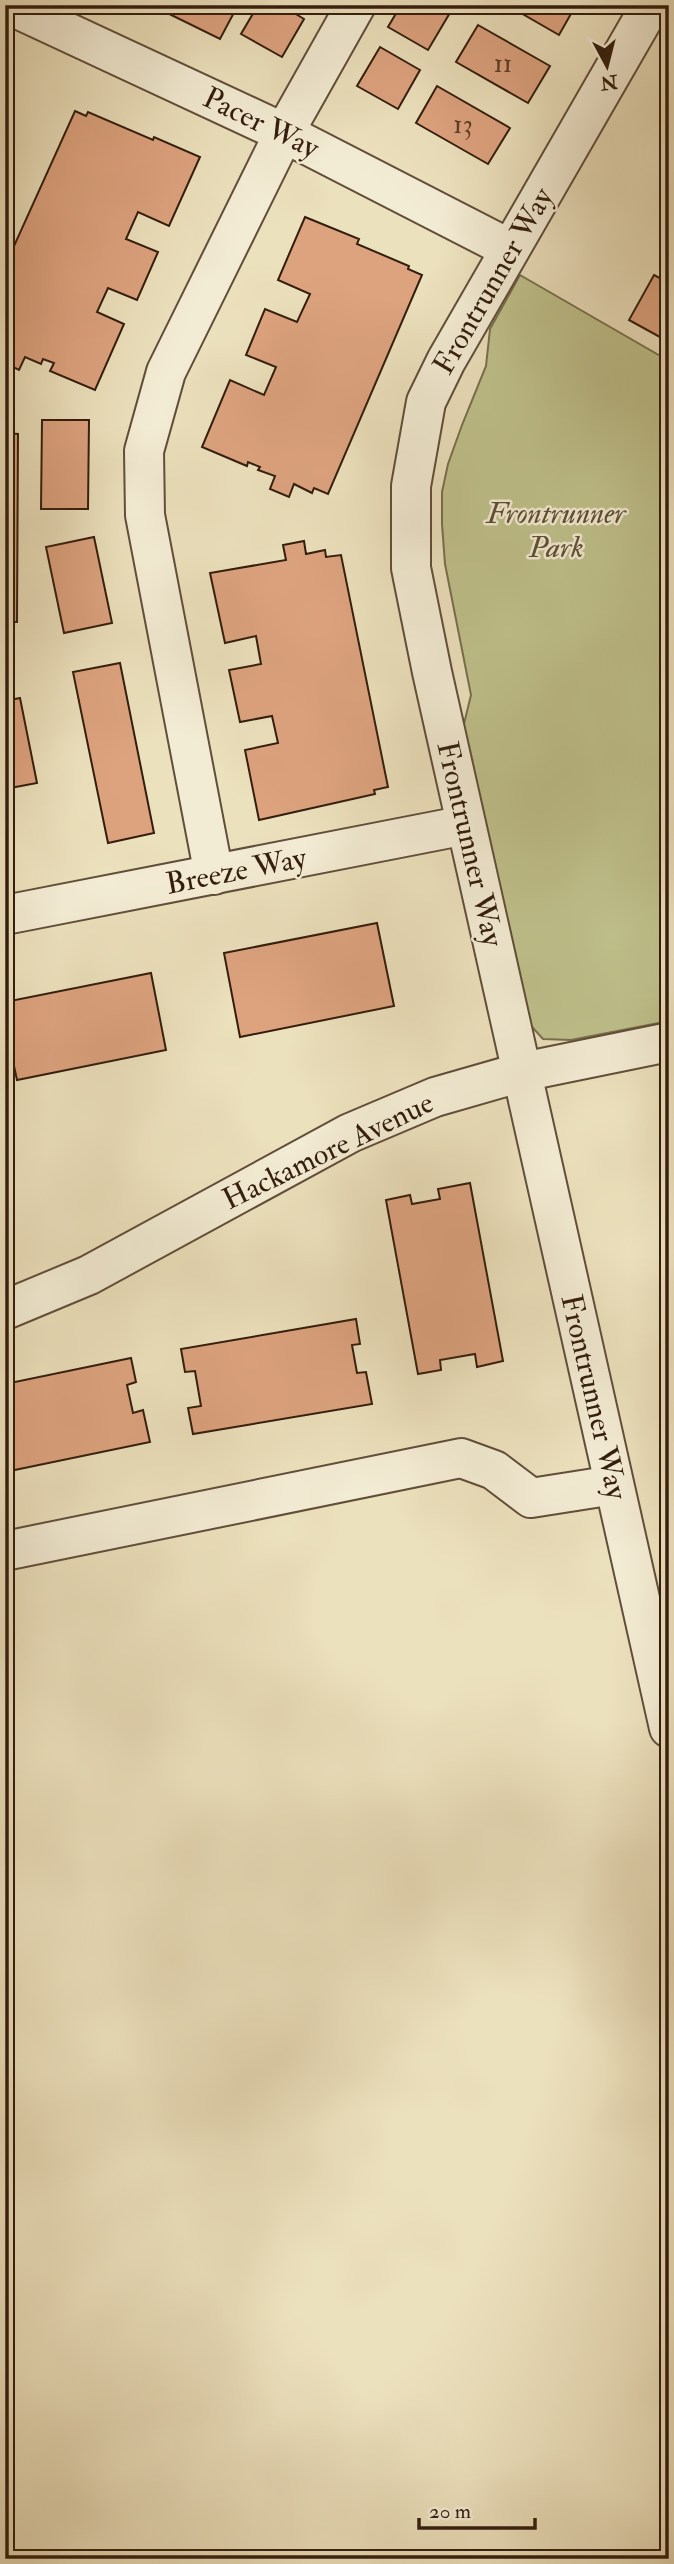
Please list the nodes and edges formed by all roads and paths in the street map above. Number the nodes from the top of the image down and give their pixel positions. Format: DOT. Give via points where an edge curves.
graph roads {
  1 [pos="9,5"];
  2 [pos="356,5"];
  3 [pos="651,5"];
  4 [pos="284,132"];
  5 [pos="510,249"];
  6 [pos="466,825"];
  7 [pos="214,875"];
  8 [pos="5,915"];
  9 [pos="669,1042"];
  10 [pos="522,1072"];
  11 [pos="5,1310"];
  12 [pos="614,1485"];
  13 [pos="5,1551"];
  14 [pos="669,1728"];
  1 -- 4 [label="street, Pacer Way"];
  2 -- 4 [label="street"];
  3 -- 5 [label="street, Frontrunner Way"];
  4 -- 5 [label="street, Pacer Way"];
  4 -- 7 [label="street" via="166,372 144,451 145,515"];
  5 -- 6 [label="street, Frontrunner Way" via="426,402 411,486 411,568"];
  6 -- 7 [label="street, Breeze Way"];
  6 -- 10 [label="street, Frontrunner Way"];
  7 -- 8 [label="street, Breeze Way"];
  9 -- 10 [label="street, Hackamore Avenue"];
  10 -- 11 [label="street, Hackamore Avenue" via="435,1097 350,1133 89,1275"];
  10 -- 12 [label="street, Frontrunner Way"];
  12 -- 13 [label="street" via="531,1498 494,1470 461,1458"];
  12 -- 14 [label="street, Frontrunner Way"];
}
